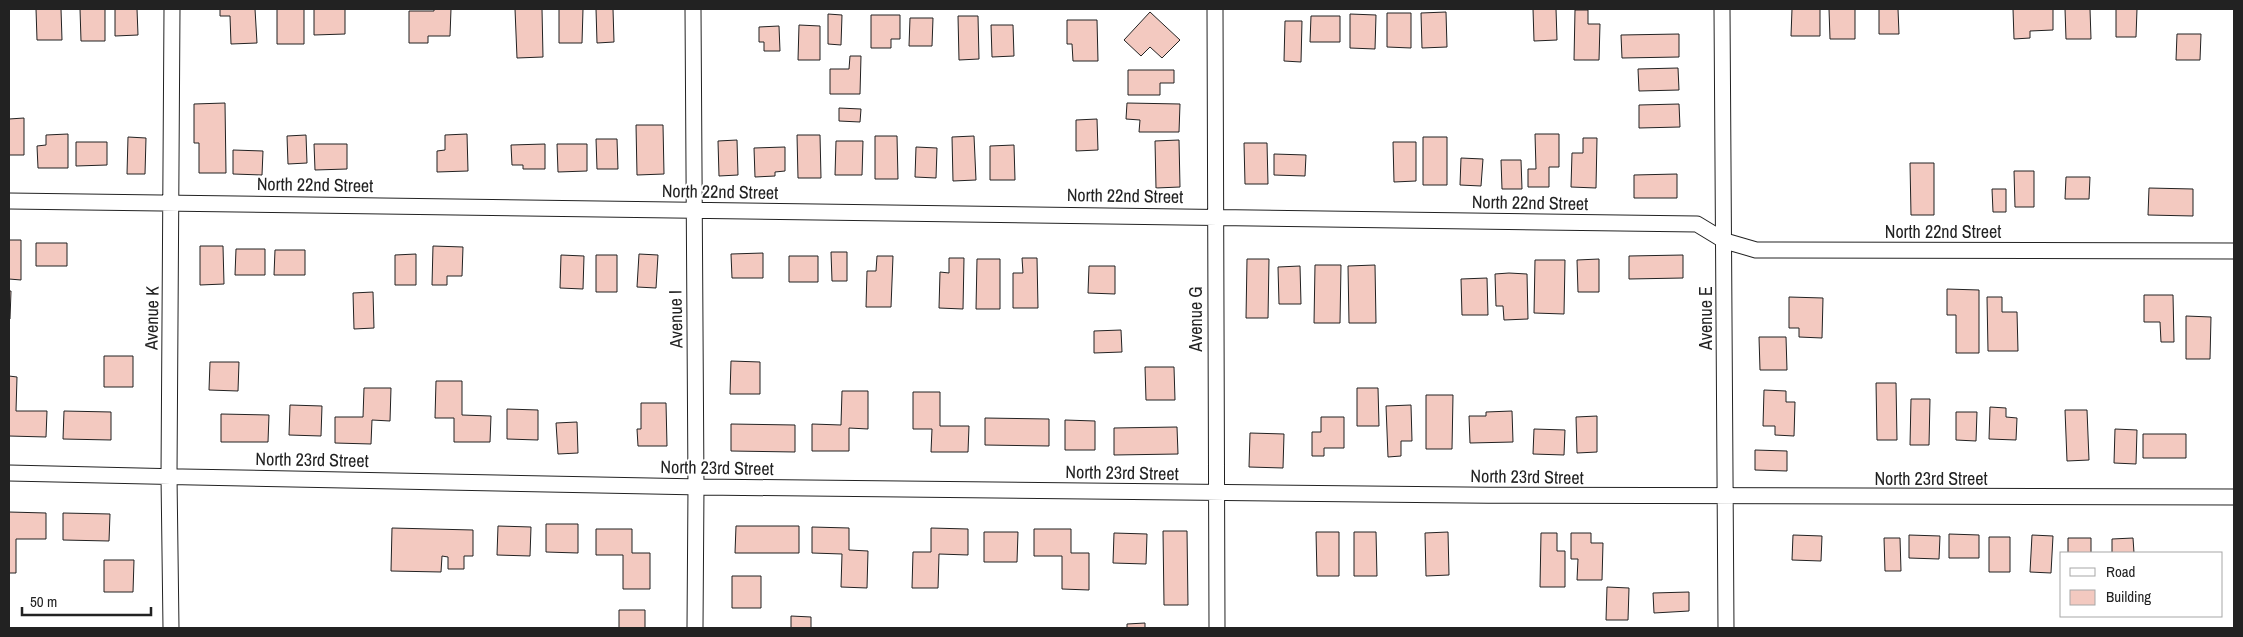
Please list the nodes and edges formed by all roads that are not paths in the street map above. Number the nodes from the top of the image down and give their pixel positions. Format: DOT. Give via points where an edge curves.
graph roads {
  1 [pos="172,9"];
  2 [pos="693,9"];
  3 [pos="1215,9"];
  4 [pos="1722,9"];
  5 [pos="9,201"];
  6 [pos="172,202"];
  7 [pos="694,210"];
  8 [pos="1214,216"];
  9 [pos="1725,241"];
  10 [pos="2234,251"];
  11 [pos="9,473"];
  12 [pos="169,476"];
  13 [pos="696,487"];
  14 [pos="1215,493"];
  15 [pos="2234,497"];
  16 [pos="1724,498"];
  17 [pos="171,628"];
  18 [pos="695,628"];
  19 [pos="1217,628"];
  20 [pos="1726,628"];
  1 -- 6 [label="street, Avenue K"];
  2 -- 7 [label="street, Avenue I"];
  3 -- 8 [label="street, Avenue G"];
  4 -- 9 [label="street, Avenue E"];
  5 -- 6 [label="street, North 22nd Street"];
  6 -- 7 [label="street, North 22nd Street"];
  6 -- 12 [label="street, Avenue K"];
  7 -- 8 [label="street, North 22nd Street"];
  7 -- 13 [label="street, Avenue I"];
  8 -- 9 [label="street, North 22nd Street" via="1698,224"];
  8 -- 14 [label="street, Avenue G"];
  9 -- 10 [label="street, North 22nd Street" via="1756,250"];
  9 -- 16 [label="street, Avenue E"];
  11 -- 12 [label="street, North 23rd Street"];
  12 -- 13 [label="street, North 23rd Street"];
  12 -- 17 [label="street, Avenue K"];
  13 -- 14 [label="street, North 23rd Street"];
  13 -- 18 [label="street, Avenue I"];
  14 -- 16 [label="street, North 23rd Street"];
  14 -- 19 [label="street, Avenue G"];
  15 -- 16 [label="street, North 23rd Street"];
  16 -- 20 [label="street, Avenue E"];
}
